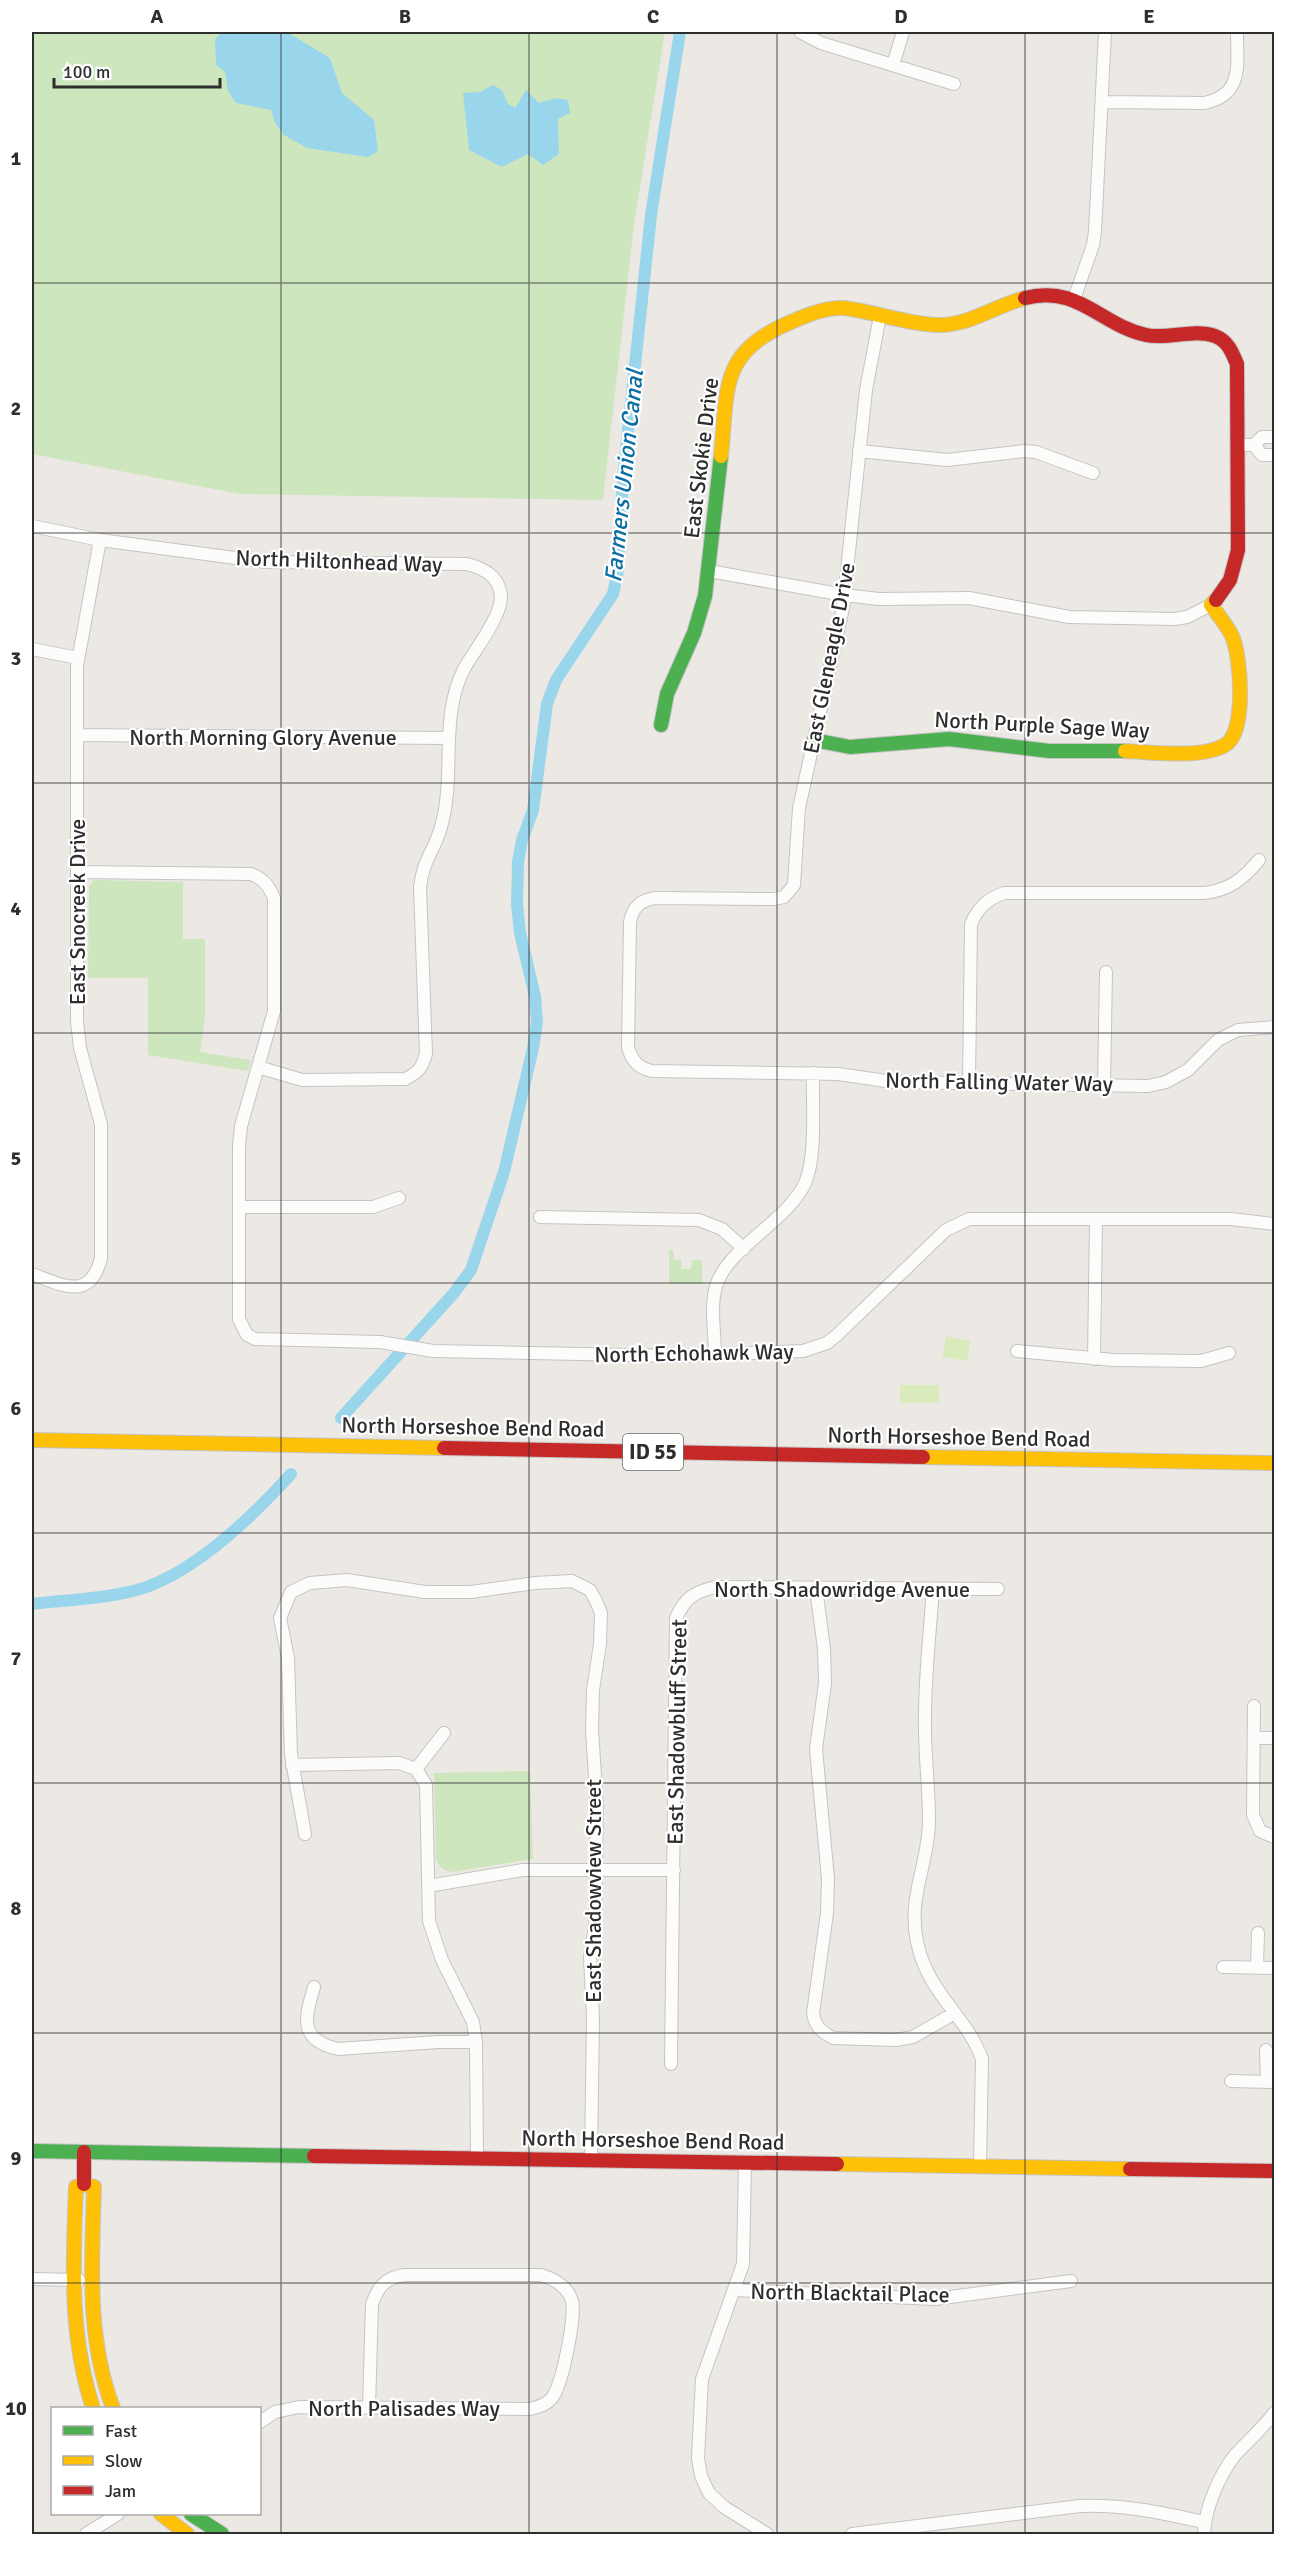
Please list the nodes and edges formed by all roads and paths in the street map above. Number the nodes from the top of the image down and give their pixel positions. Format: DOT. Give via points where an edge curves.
graph roads {
  1 [pos="800,32"];
  2 [pos="903,32"];
  3 [pos="1105,32"];
  4 [pos="1237,32"];
  5 [pos="893,65"];
  6 [pos="954,84"];
  7 [pos="1103,102"];
  8 [pos="1074,299"];
  9 [pos="880,316"];
  10 [pos="1275,437"];
  11 [pos="1237,445"];
  12 [pos="1254,445"];
  13 [pos="859,451"];
  14 [pos="1275,455"];
  15 [pos="1093,473"];
  16 [pos="32,526"];
  17 [pos="100,540"];
  18 [pos="710,571"];
  19 [pos="844,595"];
  20 [pos="1211,605"];
  21 [pos="32,649"];
  22 [pos="78,658"];
  23 [pos="661,725"];
  24 [pos="77,735"];
  25 [pos="449,738"];
  26 [pos="814,740"];
  27 [pos="1259,860"];
  28 [pos="78,872"];
  29 [pos="1106,972"];
  30 [pos="1275,1028"];
  31 [pos="636,1065"];
  32 [pos="258,1067"];
  33 [pos="813,1073"];
  34 [pos="969,1084"];
  35 [pos="1104,1086"];
  36 [pos="399,1198"];
  37 [pos="239,1207"];
  38 [pos="540,1217"];
  39 [pos="1096,1219"];
  40 [pos="1275,1224"];
  41 [pos="744,1249"];
  42 [pos="32,1274"];
  43 [pos="1017,1351"];
  44 [pos="1229,1353"];
  45 [pos="715,1355"];
  46 [pos="1095,1359"];
  47 [pos="32,1440"];
  48 [pos="1275,1464"];
  49 [pos="816,1588"];
  50 [pos="933,1589"];
  51 [pos="998,1589"];
  52 [pos="688,1598"];
  53 [pos="1254,1706"];
  54 [pos="444,1733"];
  55 [pos="1254,1738"];
  56 [pos="1275,1738"];
  57 [pos="292,1765"];
  58 [pos="416,1769"];
  59 [pos="305,1834"];
  60 [pos="1275,1838"];
  61 [pos="596,1870"];
  62 [pos="674,1870"];
  63 [pos="428,1886"];
  64 [pos="1258,1934"];
  65 [pos="1223,1967"];
  66 [pos="1257,1967"];
  67 [pos="1275,1968"];
  68 [pos="314,1987"];
  69 [pos="953,2014"];
  70 [pos="476,2042"];
  71 [pos="1266,2050"];
  72 [pos="671,2064"];
  73 [pos="1231,2081"];
  74 [pos="1271,2082"];
  75 [pos="32,2151"];
  76 [pos="84,2152"];
  77 [pos="477,2158"];
  78 [pos="591,2159"];
  79 [pos="745,2163"];
  80 [pos="980,2165"];
  81 [pos="1275,2170"];
  82 [pos="84,2184"];
  83 [pos="32,2279"];
  84 [pos="74,2280"];
  85 [pos="93,2280"];
  86 [pos="1071,2281"];
  87 [pos="735,2290"];
  88 [pos="92,2407"];
  89 [pos="112,2407"];
  90 [pos="369,2408"];
  91 [pos="1275,2413"];
  92 [pos="261,2421"];
  93 [pos="116,2515"];
  94 [pos="161,2515"];
  95 [pos="192,2515"];
  96 [pos="1204,2528"];
  97 [pos="923,2530"];
  98 [pos="86,2535"];
  99 [pos="187,2535"];
  100 [pos="222,2535"];
  101 [pos="767,2535"];
  102 [pos="852,2535"];
  1 -- 5 [label="street" via="820,43"];
  2 -- 5 [label="street"];
  3 -- 7 [label="street"];
  4 -- 7 [label="street" via="1234,83 1217,100"];
  5 -- 6 [label="street"];
  7 -- 8 [label="street" via="1093,246"];
  8 -- 9 [label="main road" via="1028,297 951,324"];
  8 -- 11 [label="main road" via="1147,336 1205,334 1227,342 1238,364"];
  9 -- 13 [label="street, East Gleneagle Drive"];
  9 -- 18 [label="main road, East Skokie Drive" via="841,308 808,314 760,337 742,352 729,383"];
  10 -- 12 [label="street" via="1262,437"];
  11 -- 12 [label="street"];
  11 -- 20 [label="main road" via="1237,563 1228,586"];
  12 -- 14 [label="street" via="1262,455"];
  13 -- 15 [label="street" via="941,459 1036,452"];
  13 -- 19 [label="street, East Gleneagle Drive"];
  16 -- 17 [label="street, North Hiltonhead Way"];
  17 -- 22 [label="street, East Snocreek Drive"];
  17 -- 25 [label="street, North Hiltonhead Way" via="265,562 468,564 487,570 497,583 499,610 462,672"];
  18 -- 19 [label="street"];
  18 -- 23 [label="main road, East Skokie Drive" via="698,621 667,694"];
  19 -- 20 [label="street" via="969,598 1081,618 1174,619"];
  19 -- 26 [label="street, East Gleneagle Drive"];
  20 -- 26 [label="main road, North Purple Sage Way" via="1237,649 1236,733 1220,749 1049,751 949,739 850,747"];
  21 -- 22 [label="street"];
  22 -- 24 [label="street, East Snocreek Drive"];
  24 -- 25 [label="street, North Morning Glory Avenue"];
  24 -- 28 [label="street, East Snocreek Drive"];
  25 -- 32 [label="street" via="441,827 422,867 420,887 426,1054 417,1074 405,1079 302,1080"];
  26 -- 31 [label="street, East Gleneagle Drive" via="799,808 796,877 789,892 774,899 646,899 632,912 628,1047"];
  27 -- 34 [label="street" via="1242,880 1215,892 1004,892 982,904 971,924"];
  28 -- 32 [label="street" via="251,874 266,882 274,898 274,1011"];
  28 -- 42 [label="street, East Snocreek Drive" via="78,1030 101,1124 101,1258 98,1271 80,1287"];
  29 -- 35 [label="street"];
  30 -- 35 [label="street, North Falling Water Way" via="1238,1030 1218,1040 1188,1070 1166,1082"];
  31 -- 33 [label="street, North Falling Water Way" via="652,1071"];
  32 -- 37 [label="street" via="241,1126"];
  33 -- 34 [label="street, North Falling Water Way" via="894,1082"];
  33 -- 41 [label="street" via="807,1179 793,1201"];
  34 -- 35 [label="street, North Falling Water Way"];
  36 -- 37 [label="street" via="373,1207"];
  37 -- 45 [label="street, North Echohawk Way" via="239,1319 247,1335 263,1340 380,1342 433,1351"];
  38 -- 41 [label="street" via="699,1220 722,1229"];
  39 -- 40 [label="street, North Echohawk Way" via="1231,1219"];
  39 -- 45 [label="street, North Echohawk Way" via="982,1218 957,1223 827,1343 803,1351"];
  39 -- 46 [label="street"];
  41 -- 45 [label="street" via="717,1284"];
  43 -- 46 [label="street"];
  44 -- 46 [label="street" via="1201,1361"];
  47 -- 48 [label="main road, North Horseshoe Bend Road / ID 55"];
  49 -- 50 [label="street, North Shadowridge Avenue"];
  49 -- 52 [label="street, North Shadowridge Avenue" via="715,1587"];
  49 -- 69 [label="street" via="825,1683 816,1749 828,1879 813,2013 818,2028 833,2038 896,2040 913,2037"];
  50 -- 51 [label="street, North Shadowridge Avenue"];
  50 -- 69 [label="street" via="925,1713 929,1821 913,1914 929,1978"];
  52 -- 62 [label="street, East Shadowbluff Street" via="676,1618"];
  53 -- 55 [label="street"];
  54 -- 58 [label="street"];
  55 -- 56 [label="street"];
  55 -- 60 [label="street" via="1253,1815 1260,1831"];
  57 -- 58 [label="street" via="399,1763"];
  57 -- 59 [label="street"];
  57 -- 61 [label="street, East Shadowview Street" via="288,1658 280,1618 291,1592 310,1583 347,1580 425,1592 471,1592 572,1581 590,1590 600,1613 592,1730"];
  58 -- 63 [label="street" via="426,1785"];
  61 -- 62 [label="street"];
  61 -- 63 [label="street" via="523,1870"];
  61 -- 78 [label="street, East Shadowview Street" via="590,1957"];
  62 -- 72 [label="street, East Shadowbluff Street"];
  63 -- 70 [label="street" via="429,1921 442,1960 473,2022"];
  64 -- 66 [label="street"];
  65 -- 66 [label="street"];
  66 -- 67 [label="street"];
  68 -- 70 [label="street" via="307,2027 324,2046"];
  69 -- 80 [label="street" via="976,2043 982,2059"];
  70 -- 77 [label="street"];
  71 -- 74 [label="street"];
  73 -- 74 [label="street"];
  75 -- 76 [label="main road, North Horseshoe Bend Road"];
  76 -- 77 [label="main road, North Horseshoe Bend Road"];
  76 -- 82 [label="main road"];
  77 -- 78 [label="main road, North Horseshoe Bend Road"];
  78 -- 79 [label="main road, North Horseshoe Bend Road"];
  79 -- 80 [label="main road, North Horseshoe Bend Road"];
  79 -- 87 [label="street" via="744,2257"];
  80 -- 81 [label="main road, North Horseshoe Bend Road"];
  82 -- 84 [label="main road" via="76,2187"];
  82 -- 85 [label="main road" via="94,2187"];
  83 -- 84 [label="street"];
  84 -- 85 [label="street"];
  84 -- 88 [label="main road" via="76,2338 82,2377"];
  85 -- 89 [label="main road" via="95,2344"];
  86 -- 87 [label="street, North Blacktail Place" via="935,2299"];
  87 -- 101 [label="street" via="702,2379 698,2458 709,2493 724,2508"];
  90 -- 90 [label="street, North Palisades Way" via="372,2304 377,2291 391,2277 541,2275 554,2279 572,2300 562,2381 551,2401 531,2409"];
  90 -- 92 [label="street, North Palisades Way" via="287,2408"];
  91 -- 96 [label="street" via="1235,2456 1220,2481"];
  93 -- 98 [label="street"];
  94 -- 99 [label="main road"];
  95 -- 100 [label="main road"];
  96 -- 97 [label="street" via="1137,2508 1107,2505"];
  97 -- 102 [label="street"];
}
